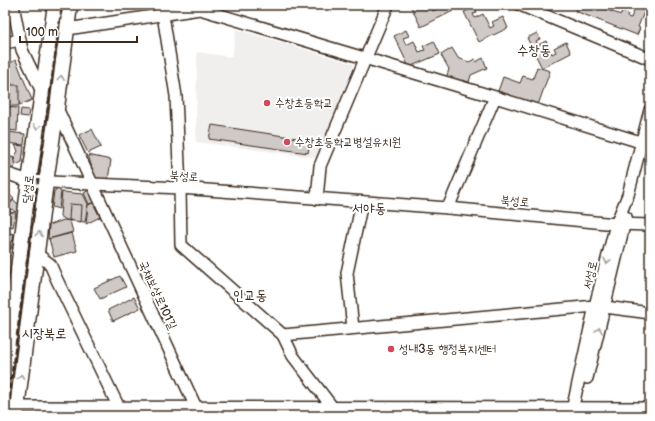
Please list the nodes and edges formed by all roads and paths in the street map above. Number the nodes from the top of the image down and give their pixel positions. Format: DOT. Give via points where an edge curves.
graph roads {
  1 [pos="13,5"];
  2 [pos="55,5"];
  3 [pos="70,5"];
  4 [pos="388,5"];
  5 [pos="520,5"];
  6 [pos="162,10"];
  7 [pos="67,29"];
  8 [pos="20,40"];
  9 [pos="5,43"];
  10 [pos="366,59"];
  11 [pos="650,59"];
  12 [pos="42,92"];
  13 [pos="495,96"];
  14 [pos="57,108"];
  15 [pos="650,110"];
  16 [pos="646,143"];
  17 [pos="5,173"];
  18 [pos="29,181"];
  19 [pos="46,182"];
  20 [pos="93,185"];
  21 [pos="180,188"];
  22 [pos="317,199"];
  23 [pos="362,202"];
  24 [pos="448,208"];
  25 [pos="621,224"];
  26 [pos="650,225"];
  27 [pos="37,254"];
  28 [pos="600,307"];
  29 [pos="650,313"];
  30 [pos="9,316"];
  31 [pos="353,328"];
  32 [pos="283,335"];
  33 [pos="5,373"];
  34 [pos="650,408"];
  35 [pos="13,410"];
  36 [pos="121,412"];
  37 [pos="198,412"];
  38 [pos="334,412"];
  39 [pos="575,412"];
  1 -- 8 [label="street"];
  2 -- 12 [label="main road, 달성로"];
  3 -- 7 [label="main road"];
  4 -- 10 [label="street"];
  5 -- 11 [label="street"];
  6 -- 7 [label="street"];
  6 -- 10 [label="street" via="200,9"];
  6 -- 21 [label="street" via="176,96"];
  14 -- 7 [label="main road, one-way"];
  8 -- 9 [label="street"];
  8 -- 12 [label="street" via="22,50"];
  10 -- 13 [label="street"];
  10 -- 22 [label="street" via="320,166"];
  12 -- 18 [label="main road, 달성로, one-way"];
  13 -- 16 [label="street"];
  13 -- 24 [label="street"];
  14 -- 19 [label="main road"];
  14 -- 20 [label="street"];
  15 -- 16 [label="street, 서성로"];
  16 -- 25 [label="street, 서성로"];
  17 -- 18 [label="street, 북성로"];
  18 -- 19 [label="street, 북성로"];
  18 -- 30 [label="main road, 달성로"];
  19 -- 20 [label="street, 북성로"];
  27 -- 19 [label="main road, one-way"];
  20 -- 21 [label="street, 북성로"];
  20 -- 37 [label="street, 국채보상로101길"];
  21 -- 22 [label="street, 북성로"];
  21 -- 32 [label="street" via="181,245"];
  22 -- 23 [label="street, 북성로"];
  23 -- 24 [label="street, 북성로"];
  23 -- 31 [label="street" via="347,273"];
  24 -- 25 [label="street, 북성로"];
  25 -- 26 [label="street, 북성로"];
  25 -- 28 [label="street, 서성로"];
  35 -- 27 [label="main road, one-way"];
  27 -- 36 [label="street" via="50,264"];
  28 -- 29 [label="street"];
  28 -- 31 [label="street"];
  28 -- 39 [label="street, 서성로"];
  30 -- 33 [label="main road, 달성로"];
  31 -- 32 [label="street"];
  32 -- 38 [label="street" via="293,356"];
  34 -- 39 [label="street"];
  35 -- 36 [label="street"];
  36 -- 37 [label="street"];
  37 -- 38 [label="street"];
  38 -- 39 [label="street"];
}
